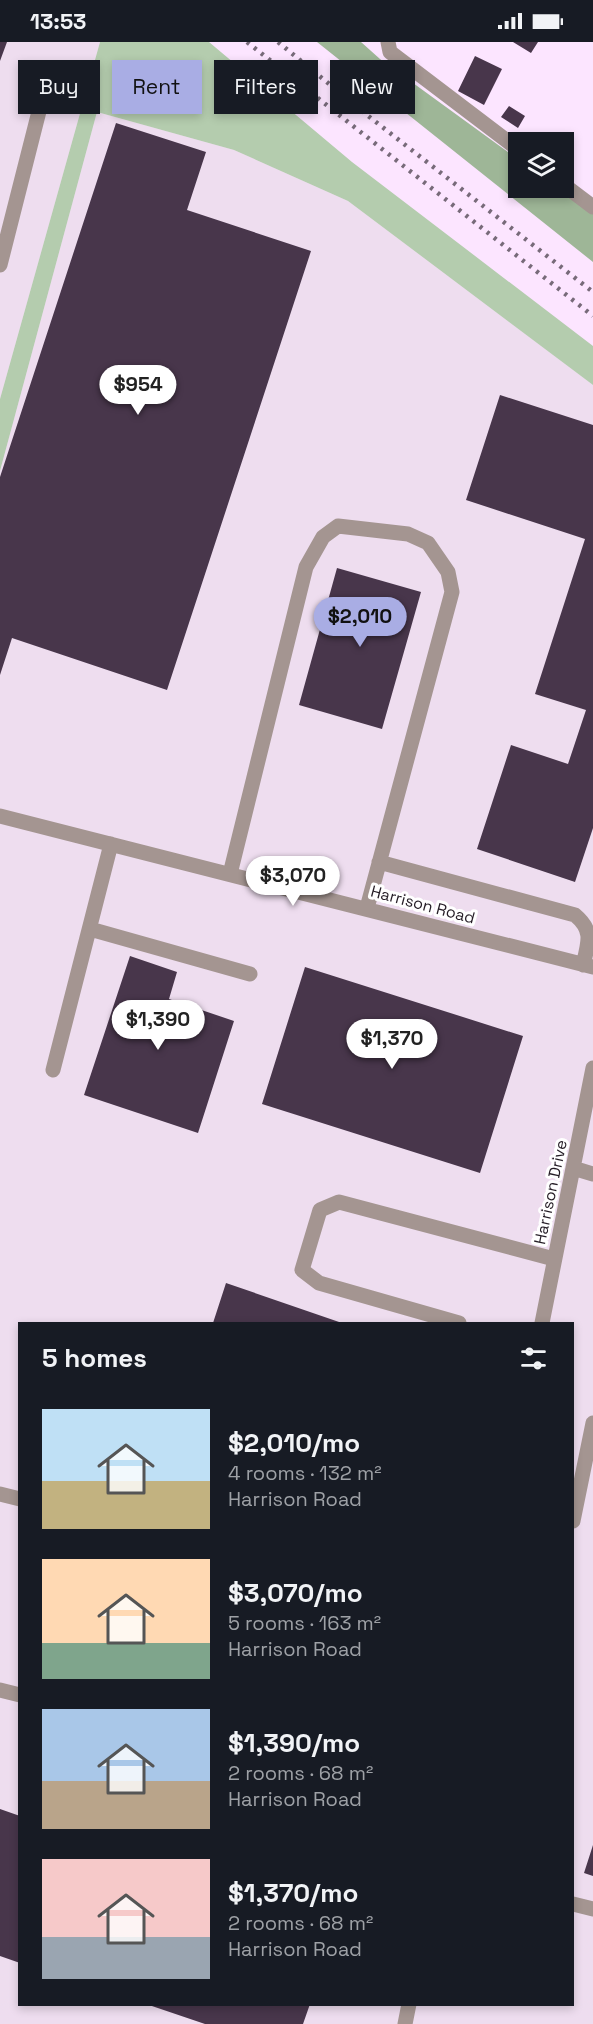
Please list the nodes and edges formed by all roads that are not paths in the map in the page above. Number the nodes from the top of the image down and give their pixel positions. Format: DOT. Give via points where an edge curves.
graph roads {
  1 [pos="388,42"];
  2 [pos="38,114"];
  3 [pos="508,142"];
  4 [pos="574,193"];
  5 [pos="593,207"];
  6 [pos="0,266"];
  7 [pos="0,816"];
  8 [pos="111,844"];
  9 [pos="379,862"];
  10 [pos="230,874"];
  11 [pos="367,908"];
  12 [pos="90,929"];
  13 [pos="588,966"];
  14 [pos="250,974"];
  15 [pos="593,1068"];
  16 [pos="53,1070"];
  17 [pos="573,1168"];
  18 [pos="593,1174"];
  19 [pos="554,1259"];
  20 [pos="454,1322"];
  21 [pos="542,1322"];
  22 [pos="593,1423"];
  23 [pos="0,1494"];
  24 [pos="18,1498"];
  25 [pos="574,1516"];
  26 [pos="0,1690"];
  27 [pos="18,1694"];
  28 [pos="574,1904"];
  29 [pos="593,1909"];
  30 [pos="409,2006"];
  31 [pos="405,2024"];
  1 -- 3 [label="street" via="390,52"];
  2 -- 6 [label="street"];
  4 -- 5 [label="street"];
  7 -- 8 [label="street, Harrison Road"];
  8 -- 10 [label="street, Harrison Road"];
  8 -- 12 [label="street"];
  9 -- 10 [label="street" via="452,592 448,572 428,543 408,534 338,526 323,537 306,567"];
  9 -- 11 [label="street"];
  9 -- 13 [label="street" via="575,915 587,923 591,932"];
  10 -- 11 [label="street, Harrison Road"];
  11 -- 13 [label="street, Harrison Road"];
  12 -- 14 [label="street"];
  12 -- 16 [label="street"];
  15 -- 17 [label="street, Harrison Drive"];
  17 -- 18 [label="street"];
  17 -- 19 [label="street, Harrison Drive"];
  19 -- 20 [label="street" via="339,1202 320,1210 302,1270 319,1283"];
  19 -- 21 [label="street, Harrison Drive"];
  22 -- 25 [label="street"];
  23 -- 24 [label="street"];
  26 -- 27 [label="street"];
  28 -- 29 [label="street"];
  30 -- 31 [label="street"];
}
